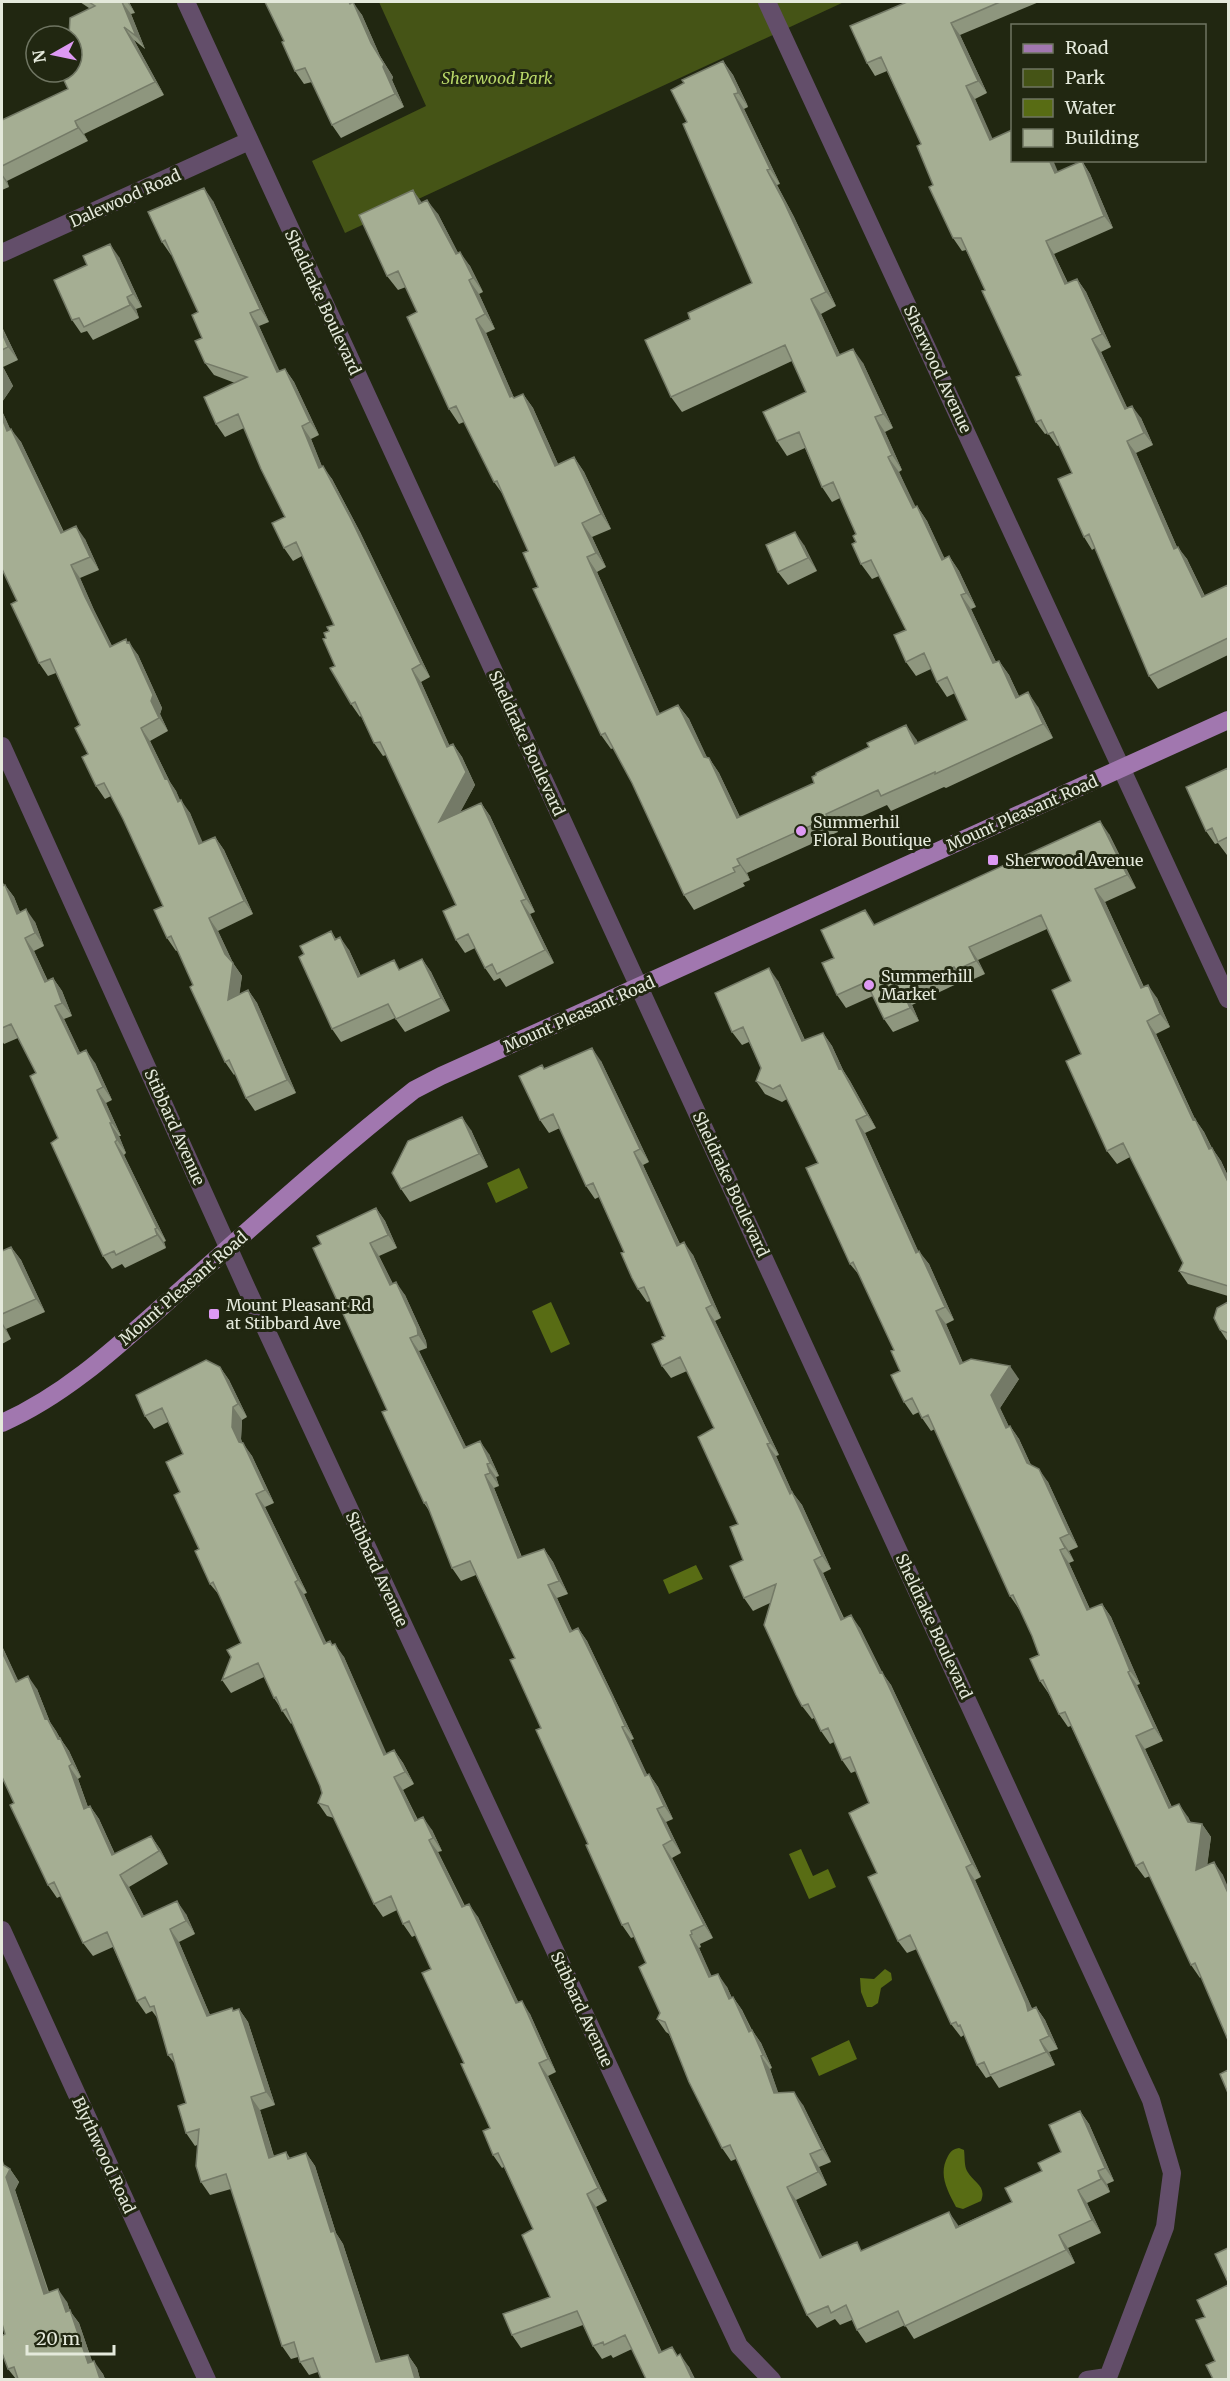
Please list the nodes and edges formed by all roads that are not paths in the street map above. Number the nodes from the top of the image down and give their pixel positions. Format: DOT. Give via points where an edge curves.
graph roads {
  1 [pos="186,2"];
  2 [pos="767,2"];
  3 [pos="249,141"];
  4 [pos="2,253"];
  5 [pos="1228,720"];
  6 [pos="2,746"];
  7 [pos="1123,767"];
  8 [pos="640,986"];
  9 [pos="1228,999"];
  10 [pos="228,1248"];
  11 [pos="2,1423"];
  12 [pos="2,1930"];
  13 [pos="1107,2378"];
  14 [pos="207,2379"];
  15 [pos="772,2379"];
  16 [pos="1087,2379"];
  1 -- 3 [label="street, Sheldrake Boulevard"];
  2 -- 7 [label="street, Sherwood Avenue"];
  3 -- 4 [label="street, Dalewood Road"];
  3 -- 8 [label="street, Sheldrake Boulevard"];
  5 -- 7 [label="main road, Mount Pleasant Road"];
  6 -- 10 [label="street, Stibbard Avenue"];
  7 -- 8 [label="main road, Mount Pleasant Road"];
  7 -- 9 [label="street, Sherwood Avenue"];
  8 -- 10 [label="main road, Mount Pleasant Road" via="414,1090"];
  8 -- 13 [label="street, Sheldrake Boulevard" via="1151,2100 1172,2173 1166,2226"];
  10 -- 11 [label="main road, Mount Pleasant Road" via="87,1372 50,1398"];
  10 -- 15 [label="street, Stibbard Avenue" via="739,2346"];
  12 -- 14 [label="street, Blythwood Road"];
  13 -- 16 [label="street"];
}
